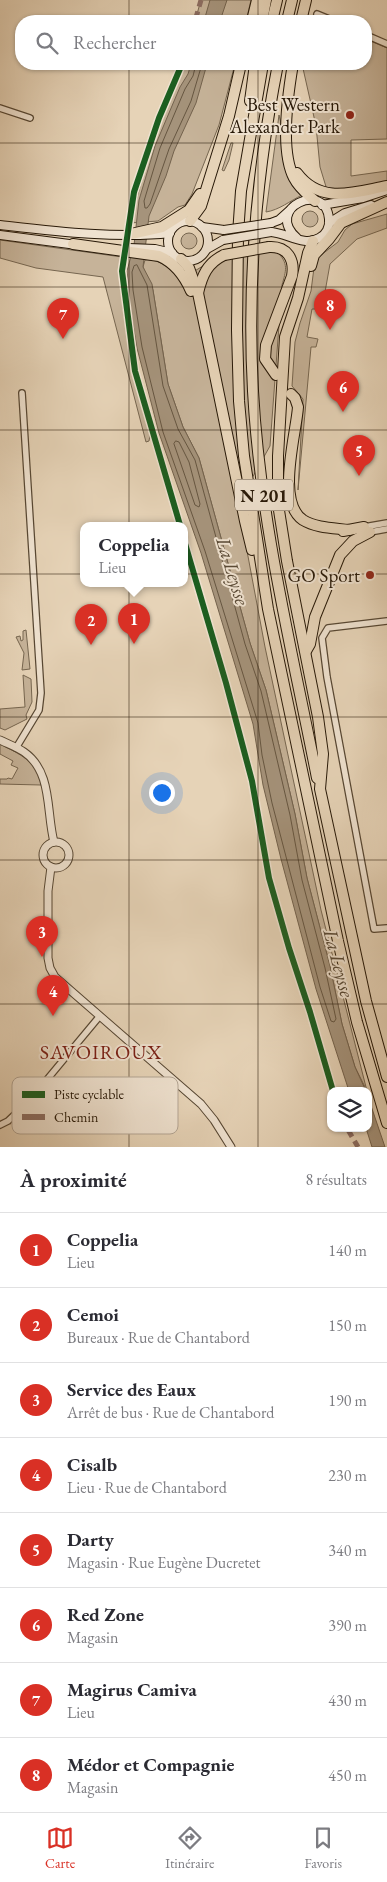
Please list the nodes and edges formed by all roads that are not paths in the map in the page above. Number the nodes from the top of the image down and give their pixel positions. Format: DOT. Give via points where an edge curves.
graph roads {
  1 [pos="257,0"];
  2 [pos="266,0"];
  3 [pos="277,0"];
  4 [pos="292,0"];
  5 [pos="306,0"];
  6 [pos="253,15"];
  7 [pos="263,15"];
  8 [pos="273,15"];
  9 [pos="288,15"];
  10 [pos="302,15"];
  11 [pos="372,38"];
  12 [pos="387,44"];
  13 [pos="240,70"];
  14 [pos="254,70"];
  15 [pos="262,70"];
  16 [pos="277,70"];
  17 [pos="292,70"];
  18 [pos="0,108"];
  19 [pos="30,118"];
  20 [pos="289,160"];
  21 [pos="207,182"];
  22 [pos="387,188"];
  23 [pos="241,191"];
  24 [pos="387,201"];
  25 [pos="319,203"];
  26 [pos="289,211"];
  27 [pos="190,221"];
  28 [pos="329,223"];
  29 [pos="0,225"];
  30 [pos="202,227"];
  31 [pos="166,231"];
  32 [pos="127,234"];
  33 [pos="0,235"];
  34 [pos="305,240"];
  35 [pos="73,244"];
  36 [pos="207,249"];
  37 [pos="160,253"];
  38 [pos="176,256"];
  39 [pos="198,294"];
  40 [pos="202,314"];
  41 [pos="289,324"];
  42 [pos="276,375"];
  43 [pos="22,393"];
  44 [pos="291,394"];
  45 [pos="278,473"];
  46 [pos="304,523"];
  47 [pos="387,523"];
  48 [pos="367,529"];
  49 [pos="387,529"];
  50 [pos="268,609"];
  51 [pos="387,621"];
  52 [pos="306,651"];
  53 [pos="0,740"];
  54 [pos="16,748"];
  55 [pos="320,789"];
  56 [pos="54,842"];
  57 [pos="51,867"];
  58 [pos="387,928"];
  59 [pos="99,1017"];
  60 [pos="49,1077"];
  61 [pos="169,1077"];
  62 [pos="387,1077"];
  63 [pos="178,1084"];
  64 [pos="12,1117"];
  65 [pos="387,1123"];
  66 [pos="0,1125"];
  67 [pos="231,1147"];
  1 -- 6 [label="highway"];
  2 -- 7 [label="highway"];
  3 -- 8 [label="highway"];
  4 -- 9 [label="highway"];
  5 -- 10 [label="highway"];
  11 -- 12 [label="street"];
  13 -- 21 [label="highway"];
  14 -- 23 [label="highway"];
  15 -- 23 [label="highway, N 201"];
  16 -- 55 [label="highway, N 201" via="253,248 253,391 274,558"];
  17 -- 20 [label="highway" via="286,120"];
  18 -- 19 [label="street"];
  20 -- 22 [label="highway" via="305,182 324,194"];
  20 -- 25 [label="highway" via="297,184"];
  21 -- 27 [label="highway" via="201,206"];
  21 -- 31 [label="highway" via="191,208"];
  22 -- 25 [label="main road" via="363,198"];
  23 -- 50 [label="highway, N 201" via="237,264 239,401"];
  24 -- 28 [label="main road" via="345,213"];
  24 -- 41 [label="highway" via="345,220 330,240 317,250 298,315"];
  25 -- 26 [label="main road" via="300,201"];
  25 -- 28 [label="main road" via="328,213"];
  26 -- 30 [label="main road, bridge" via="271,223 224,230"];
  26 -- 34 [label="main road" via="289,229"];
  27 -- 30 [label="main road"];
  27 -- 31 [label="main road"];
  28 -- 34 [label="main road" via="326,232"];
  29 -- 32 [label="main road" via="57,232"];
  30 -- 36 [label="main road" via="208,237"];
  31 -- 32 [label="highway"];
  31 -- 38 [label="main road"];
  33 -- 35 [label="main road"];
  34 -- 36 [label="main road, bridge" via="271,232 223,240"];
  34 -- 41 [label="highway"];
  35 -- 37 [label="highway"];
  36 -- 38 [label="main road" via="196,260 186,261"];
  37 -- 38 [label="main road"];
  37 -- 40 [label="highway" via="184,276"];
  38 -- 39 [label="highway" via="188,268"];
  39 -- 40 [label="highway"];
  39 -- 42 [label="highway, bridge" via="202,276 216,259 224,255 269,247 286,251 293,268 292,276 266,345 265,359"];
  40 -- 50 [label="highway" via="244,521"];
  41 -- 45 [label="highway" via="284,351"];
  43 -- 54 [label="street" via="41,692 39,710"];
  44 -- 46 [label="highway" via="298,407 289,493"];
  45 -- 46 [label="highway" via="291,516"];
  45 -- 52 [label="highway" via="282,535"];
  46 -- 48 [label="highway" via="308,530 324,533"];
  47 -- 48 [label="street"];
  48 -- 49 [label="street"];
  48 -- 52 [label="highway" via="340,555 316,611"];
  50 -- 65 [label="highway, N 201" via="338,942 357,1022"];
  51 -- 58 [label="street" via="328,628 322,638 374,928"];
  52 -- 55 [label="highway" via="323,754"];
  53 -- 54 [label="street"];
  54 -- 56 [label="street" via="36,763 44,777"];
  55 -- 62 [label="highway, N 201" via="366,1001"];
  56 -- 57 [label="street" via="46,846 43,853 45,862"];
  56 -- 57 [label="street" via="65,845 69,856 62,866"];
  57 -- 59 [label="street" via="48,963 55,977"];
  59 -- 60 [label="street"];
  59 -- 61 [label="street"];
  63 -- 67 [label="street" via="201,1104"];
  64 -- 66 [label="street"];
}
